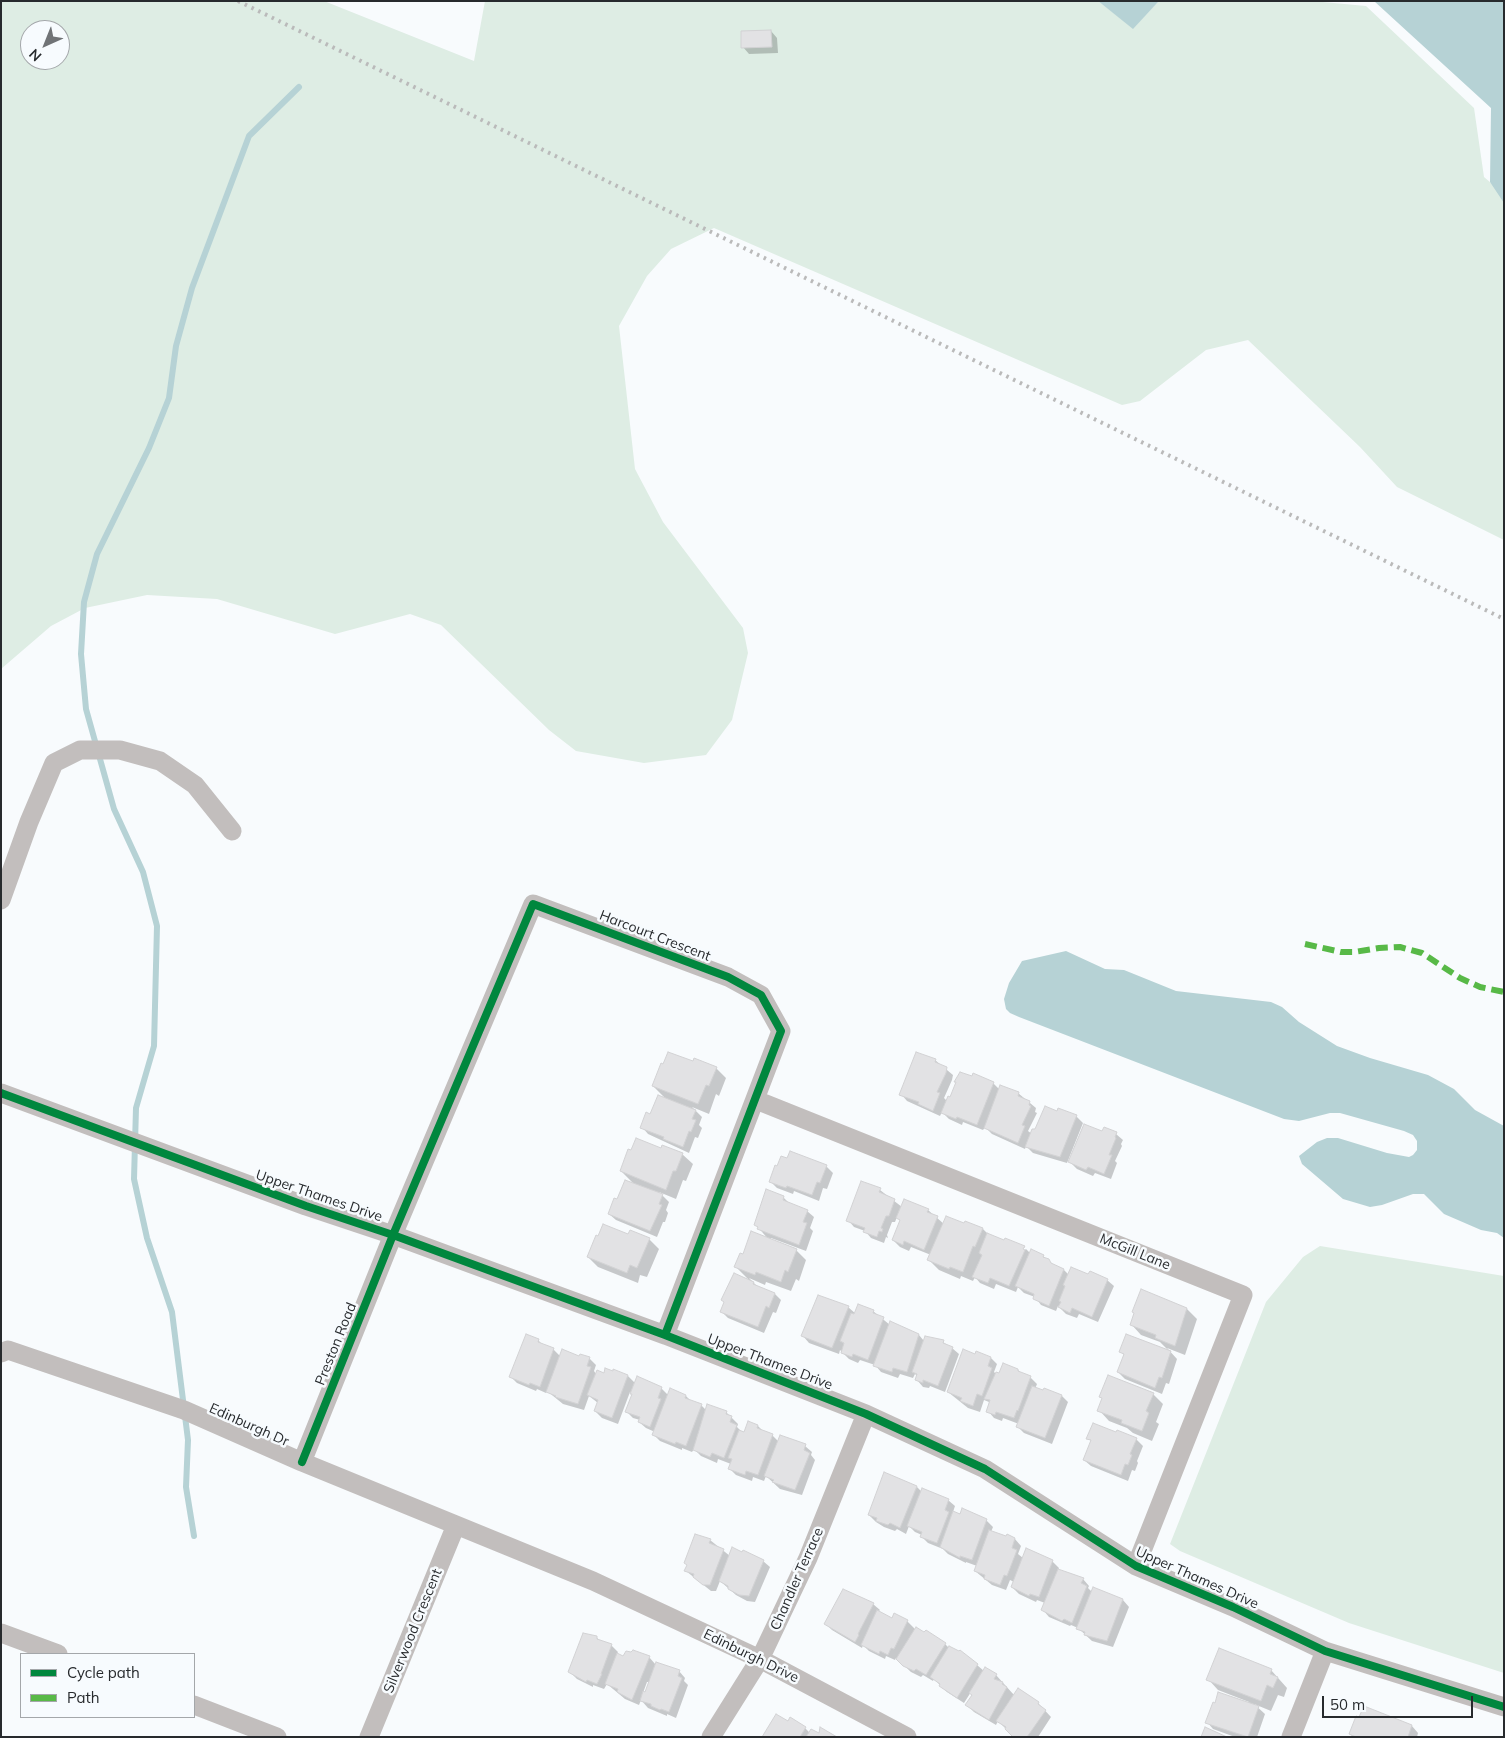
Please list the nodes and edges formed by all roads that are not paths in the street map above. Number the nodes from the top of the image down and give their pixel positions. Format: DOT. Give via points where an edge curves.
graph roads {
  1 [pos="232,831"];
  2 [pos="1,900"];
  3 [pos="1,1093"];
  4 [pos="756,1100"];
  5 [pos="392,1235"];
  6 [pos="665,1335"];
  7 [pos="1,1353"];
  8 [pos="866,1414"];
  9 [pos="302,1462"];
  10 [pos="456,1525"];
  11 [pos="1136,1566"];
  12 [pos="593,1581"];
  13 [pos="1,1633"];
  14 [pos="1325,1650"];
  15 [pos="55,1653"];
  16 [pos="760,1659"];
  17 [pos="195,1705"];
  18 [pos="1504,1707"];
  19 [pos="277,1737"];
  20 [pos="369,1737"];
  21 [pos="711,1737"];
  22 [pos="907,1737"];
  23 [pos="1291,1737"];
  1 -- 2 [label="street" via="195,785 160,761 120,750 80,750 54,764 28,822"];
  3 -- 5 [label="street, Upper Thames Drive"];
  4 -- 5 [label="street, Harcourt Crescent" via="781,1031 761,995 728,977 533,904"];
  4 -- 6 [label="street, Harcourt Crescent"];
  4 -- 11 [label="street, McGill Lane" via="1243,1296"];
  5 -- 6 [label="street, Upper Thames Drive"];
  5 -- 9 [label="street, Preston Road"];
  6 -- 8 [label="street, Upper Thames Drive"];
  7 -- 9 [label="street, Edinburgh Dr" via="8,1350 184,1410"];
  8 -- 11 [label="street, Upper Thames Drive" via="986,1469"];
  8 -- 16 [label="street, Chandler Terrace" via="808,1558"];
  9 -- 10 [label="street, Edinburgh Dr"];
  10 -- 12 [label="street, Edinburgh Dr"];
  10 -- 20 [label="street, Silverwood Crescent"];
  11 -- 14 [label="street, Upper Thames Drive"];
  12 -- 16 [label="street, Edinburgh Drive"];
  13 -- 15 [label="street"];
  14 -- 18 [label="street, Upper Thames Drive"];
  14 -- 23 [label="street"];
  16 -- 21 [label="street, Chandler Terrace"];
  16 -- 22 [label="street, Edinburgh Drive"];
  17 -- 19 [label="street"];
}
